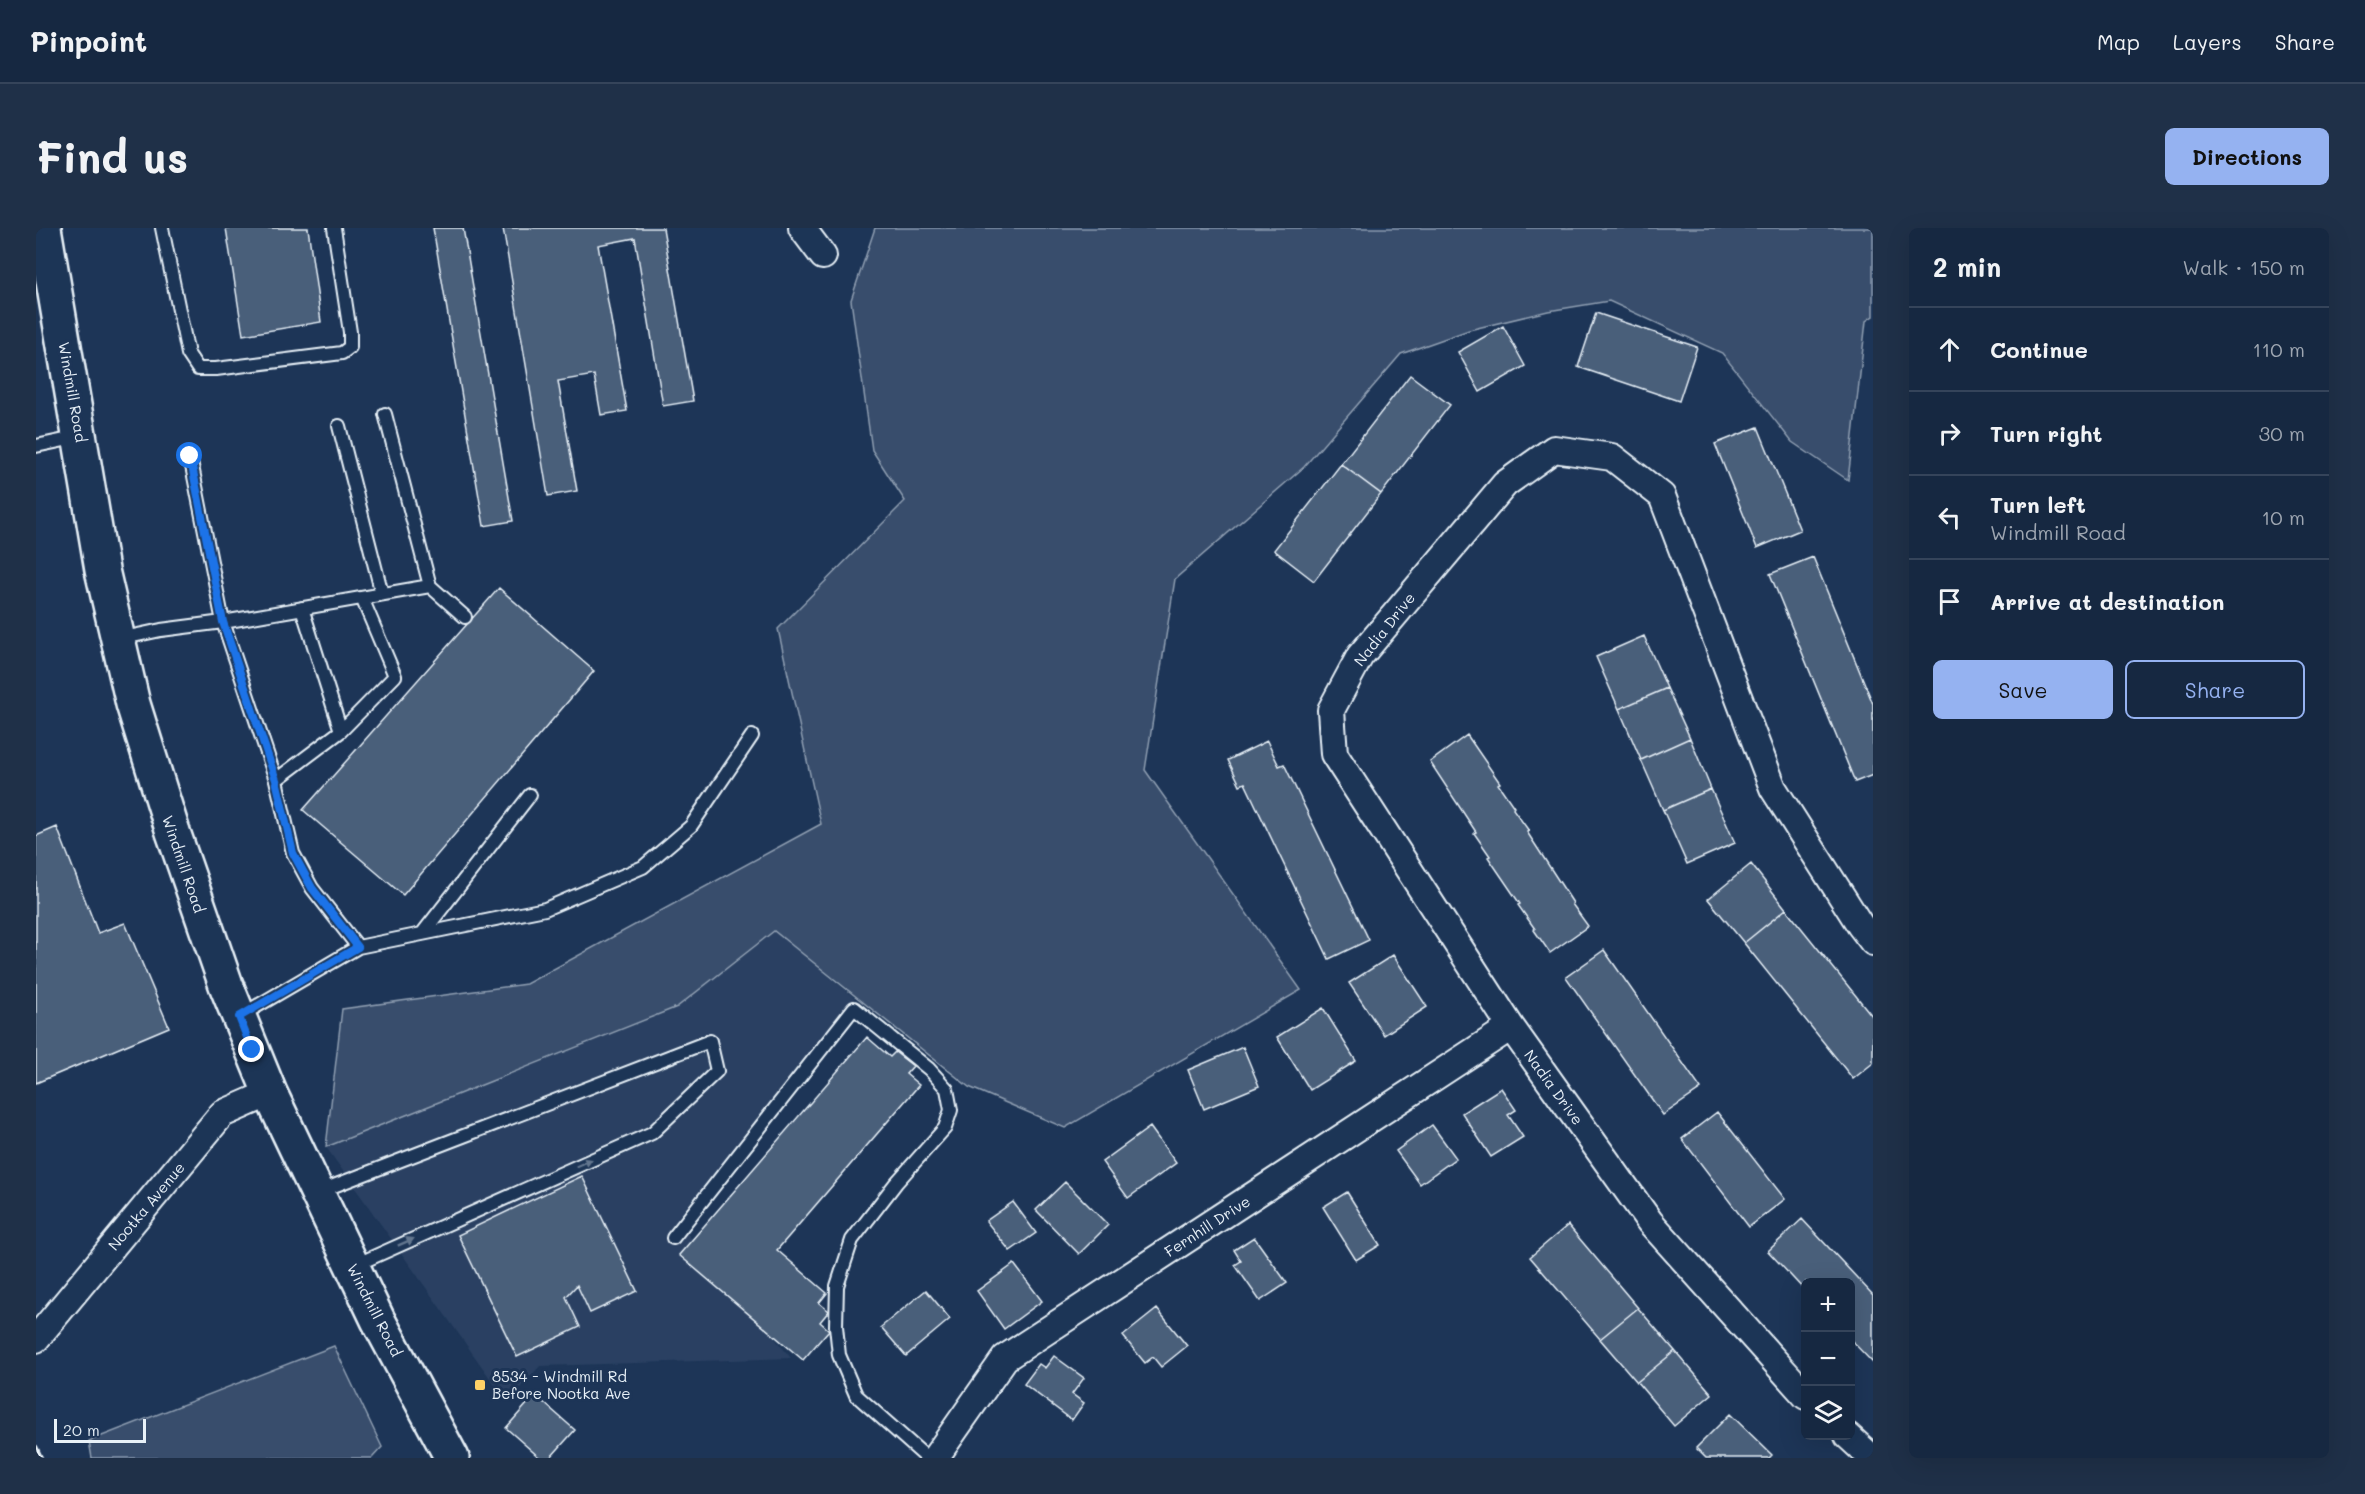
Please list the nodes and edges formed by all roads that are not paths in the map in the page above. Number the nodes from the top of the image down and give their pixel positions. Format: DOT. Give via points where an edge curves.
graph roads {
  1 [pos="44,228"];
  2 [pos="162,228"];
  3 [pos="334,228"];
  4 [pos="802,228"];
  5 [pos="823,256"];
  6 [pos="385,414"];
  7 [pos="339,426"];
  8 [pos="81,436"];
  9 [pos="36,446"];
  10 [pos="190,456"];
  11 [pos="429,586"];
  12 [pos="382,594"];
  13 [pos="362,598"];
  14 [pos="302,608"];
  15 [pos="465,617"];
  16 [pos="223,622"];
  17 [pos="118,639"];
  18 [pos="341,731"];
  19 [pos="752,736"];
  20 [pos="276,780"];
  21 [pos="530,795"];
  22 [pos="422,934"];
  23 [pos="1873,942"];
  24 [pos="358,947"];
  25 [pos="239,1017"];
  26 [pos="1511,1027"];
  27 [pos="270,1093"];
  28 [pos="316,1192"];
  29 [pos="673,1238"];
  30 [pos="353,1266"];
  31 [pos="36,1339"];
  32 [pos="1801,1390"];
  33 [pos="1852,1440"];
  34 [pos="452,1458"];
  35 [pos="927,1458"];
  36 [pos="935,1458"];
  37 [pos="1872,1458"];
  1 -- 8 [label="main road, Windmill Road"];
  2 -- 3 [label="lane" via="188,354 198,369 216,369 342,353 350,347"];
  4 -- 5 [label="street"];
  6 -- 11 [label="lane"];
  7 -- 12 [label="lane"];
  8 -- 9 [label="lane"];
  8 -- 17 [label="main road, Windmill Road" via="102,570"];
  10 -- 16 [label="lane"];
  11 -- 12 [label="lane"];
  11 -- 15 [label="lane"];
  12 -- 13 [label="lane"];
  13 -- 14 [label="lane"];
  13 -- 18 [label="lane" via="395,675"];
  14 -- 16 [label="lane"];
  14 -- 18 [label="lane"];
  16 -- 17 [label="lane"];
  16 -- 20 [label="lane"];
  17 -- 25 [label="main road, Windmill Road" via="133,704 173,832"];
  18 -- 20 [label="lane"];
  19 -- 22 [label="lane" via="691,826 643,867 545,909"];
  20 -- 24 [label="lane" via="293,853 312,888"];
  21 -- 22 [label="lane"];
  22 -- 24 [label="lane"];
  23 -- 26 [label="street, Nadia Drive" via="1773,788 1662,496 1612,457 1554,449 1505,483 1360,656 1331,710 1334,754"];
  24 -- 25 [label="lane"];
  25 -- 27 [label="main road, Windmill Road"];
  26 -- 32 [label="street, Nadia Drive" via="1650,1222"];
  26 -- 36 [label="street, Fernhill Drive" via="1005,1358"];
  27 -- 28 [label="main road, Windmill Road"];
  27 -- 31 [label="street, Nootka Avenue" via="222,1114"];
  28 -- 30 [label="main road, Windmill Road"];
  30 -- 28 [label="lane, one-way" via="652,1132 717,1071 710,1041"];
  29 -- 35 [label="lane" via="854,1008 929,1069 947,1089 951,1110 945,1128 852,1240 837,1286 836,1326 839,1355 856,1395"];
  30 -- 34 [label="main road, Windmill Road"];
  33 -- 37 [label="street"];
}
